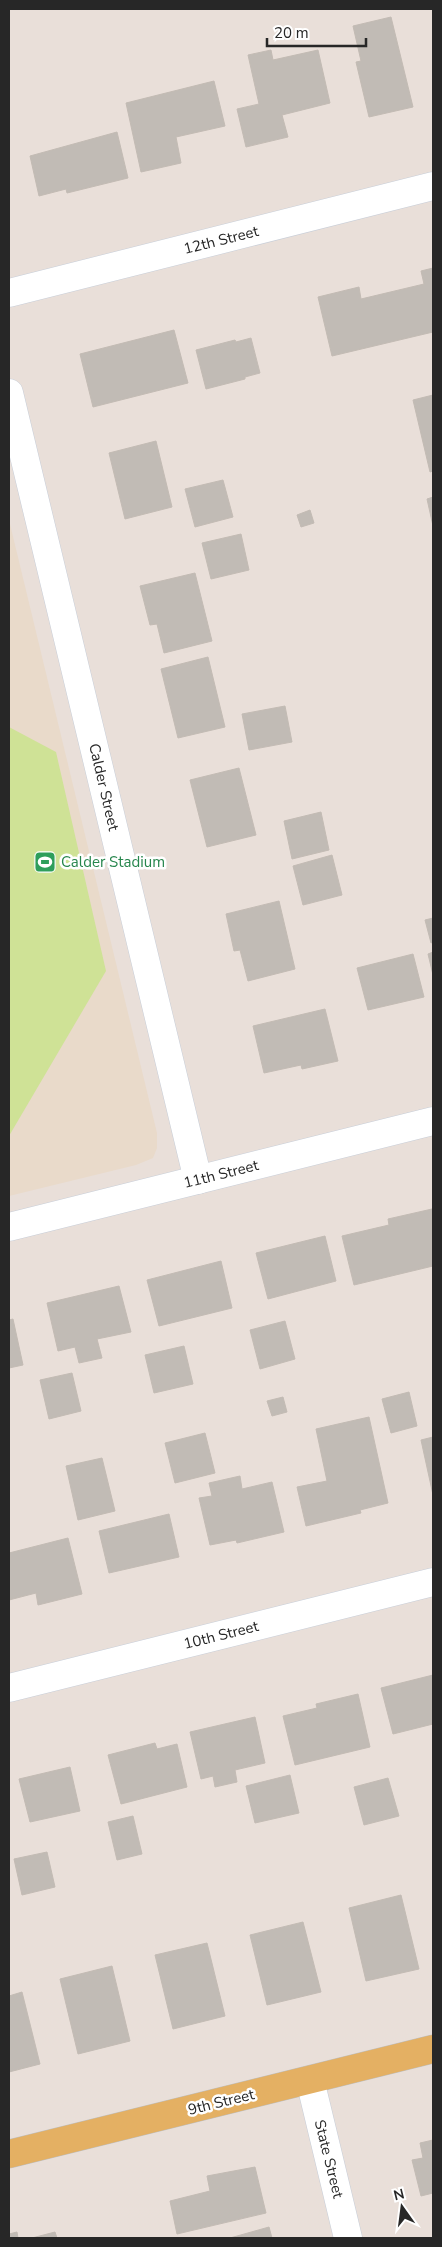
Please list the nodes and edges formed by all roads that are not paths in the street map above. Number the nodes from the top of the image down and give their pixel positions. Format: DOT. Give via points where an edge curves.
graph roads {
  1 [pos="433,186"];
  2 [pos="9,293"];
  3 [pos="9,393"];
  4 [pos="433,1121"];
  5 [pos="198,1180"];
  6 [pos="9,1227"];
  7 [pos="433,1582"];
  8 [pos="9,1688"];
  9 [pos="433,2049"];
  10 [pos="310,2080"];
  11 [pos="9,2154"];
  12 [pos="348,2238"];
  1 -- 2 [label="street, 12th Street"];
  3 -- 5 [label="street, Calder Street"];
  4 -- 5 [label="street, 11th Street"];
  5 -- 6 [label="street, 11th Street"];
  7 -- 8 [label="street, 10th Street"];
  9 -- 10 [label="main road, 9th Street"];
  10 -- 11 [label="main road, 9th Street"];
  10 -- 12 [label="street, State Street"];
}
